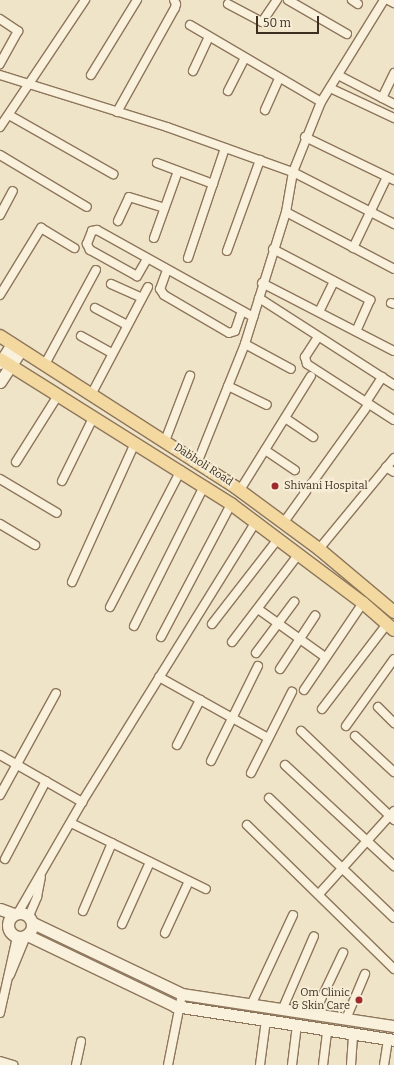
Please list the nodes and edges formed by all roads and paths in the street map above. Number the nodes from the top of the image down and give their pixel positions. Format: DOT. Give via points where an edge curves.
graph roads {
  1 [pos="84,0"];
  2 [pos="137,0"];
  3 [pos="174,0"];
  4 [pos="277,0"];
  5 [pos="288,0"];
  6 [pos="384,0"];
  7 [pos="388,0"];
  8 [pos="394,3"];
  9 [pos="228,4"];
  10 [pos="0,19"];
  11 [pos="190,25"];
  12 [pos="348,34"];
  13 [pos="209,37"];
  14 [pos="245,58"];
  15 [pos="0,64"];
  16 [pos="193,71"];
  17 [pos="394,73"];
  18 [pos="91,75"];
  19 [pos="338,75"];
  20 [pos="0,76"];
  21 [pos="279,78"];
  22 [pos="28,86"];
  23 [pos="330,88"];
  24 [pos="228,91"];
  25 [pos="382,98"];
  26 [pos="321,102"];
  27 [pos="394,104"];
  28 [pos="265,110"];
  29 [pos="117,112"];
  30 [pos="3,113"];
  31 [pos="394,118"];
  32 [pos="0,127"];
  33 [pos="305,137"];
  34 [pos="225,148"];
  35 [pos="0,155"];
  36 [pos="260,160"];
  37 [pos="157,163"];
  38 [pos="178,171"];
  39 [pos="293,172"];
  40 [pos="113,174"];
  41 [pos="391,179"];
  42 [pos="213,184"];
  43 [pos="13,191"];
  44 [pos="87,207"];
  45 [pos="164,208"];
  46 [pos="286,212"];
  47 [pos="370,212"];
  48 [pos="0,215"];
  49 [pos="118,221"];
  50 [pos="394,224"];
  51 [pos="154,238"];
  52 [pos="74,248"];
  53 [pos="353,248"];
  54 [pos="273,249"];
  55 [pos="227,251"];
  56 [pos="188,258"];
  57 [pos="147,259"];
  58 [pos="96,270"];
  59 [pos="167,270"];
  60 [pos="394,270"];
  61 [pos="334,281"];
  62 [pos="262,283"];
  63 [pos="111,284"];
  64 [pos="148,287"];
  65 [pos="0,295"];
  66 [pos="142,298"];
  67 [pos="259,298"];
  68 [pos="95,308"];
  69 [pos="242,312"];
  70 [pos="319,312"];
  71 [pos="253,317"];
  72 [pos="127,325"];
  73 [pos="356,332"];
  74 [pos="0,336"];
  75 [pos="81,336"];
  76 [pos="318,338"];
  77 [pos="245,344"];
  78 [pos="17,347"];
  79 [pos="394,351"];
  80 [pos="112,353"];
  81 [pos="3,362"];
  82 [pos="44,366"];
  83 [pos="291,370"];
  84 [pos="190,376"];
  85 [pos="311,376"];
  86 [pos="382,377"];
  87 [pos="0,382"];
  88 [pos="394,385"];
  89 [pos="228,386"];
  90 [pos="91,395"];
  91 [pos="57,397"];
  92 [pos="267,405"];
  93 [pos="366,405"];
  94 [pos="93,418"];
  95 [pos="285,418"];
  96 [pos="394,420"];
  97 [pos="313,438"];
  98 [pos="165,440"];
  99 [pos="135,443"];
  100 [pos="265,450"];
  101 [pos="394,458"];
  102 [pos="198,461"];
  103 [pos="16,462"];
  104 [pos="386,467"];
  105 [pos="181,470"];
  106 [pos="295,470"];
  107 [pos="394,472"];
  108 [pos="0,479"];
  109 [pos="62,481"];
  110 [pos="204,486"];
  111 [pos="240,490"];
  112 [pos="231,504"];
  113 [pos="57,513"];
  114 [pos="256,521"];
  115 [pos="284,522"];
  116 [pos="0,524"];
  117 [pos="278,539"];
  118 [pos="35,545"];
  119 [pos="319,549"];
  120 [pos="298,555"];
  121 [pos="72,582"];
  122 [pos="294,602"];
  123 [pos="363,603"];
  124 [pos="110,607"];
  125 [pos="258,609"];
  126 [pos="394,612"];
  127 [pos="315,616"];
  128 [pos="278,622"];
  129 [pos="212,624"];
  130 [pos="134,626"];
  131 [pos="390,627"];
  132 [pos="161,637"];
  133 [pos="300,638"];
  134 [pos="232,642"];
  135 [pos="256,653"];
  136 [pos="325,657"];
  137 [pos="394,659"];
  138 [pos="258,666"];
  139 [pos="280,669"];
  140 [pos="159,677"];
  141 [pos="304,690"];
  142 [pos="292,692"];
  143 [pos="56,693"];
  144 [pos="200,700"];
  145 [pos="378,707"];
  146 [pos="322,709"];
  147 [pos="232,718"];
  148 [pos="394,723"];
  149 [pos="346,726"];
  150 [pos="301,731"];
  151 [pos="355,736"];
  152 [pos="268,738"];
  153 [pos="177,745"];
  154 [pos="0,755"];
  155 [pos="212,761"];
  156 [pos="17,764"];
  157 [pos="285,765"];
  158 [pos="394,772"];
  159 [pos="251,773"];
  160 [pos="46,781"];
  161 [pos="0,795"];
  162 [pos="269,798"];
  163 [pos="82,802"];
  164 [pos="393,816"];
  165 [pos="71,823"];
  166 [pos="246,825"];
  167 [pos="368,840"];
  168 [pos="112,843"];
  169 [pos="5,859"];
  170 [pos="150,862"];
  171 [pos="394,866"];
  172 [pos="342,868"];
  173 [pos="41,876"];
  174 [pos="188,881"];
  175 [pos="206,889"];
  176 [pos="319,894"];
  177 [pos="0,909"];
  178 [pos="83,911"];
  179 [pos="16,913"];
  180 [pos="293,915"];
  181 [pos="394,918"];
  182 [pos="31,919"];
  183 [pos="4,924"];
  184 [pos="122,924"];
  185 [pos="165,933"];
  186 [pos="23,936"];
  187 [pos="314,936"];
  188 [pos="343,953"];
  189 [pos="394,969"];
  190 [pos="365,974"];
  191 [pos="182,994"];
  192 [pos="252,1003"];
  193 [pos="180,1007"];
  194 [pos="283,1008"];
  195 [pos="0,1012"];
  196 [pos="314,1014"];
  197 [pos="346,1019"];
  198 [pos="266,1020"];
  199 [pos="297,1025"];
  200 [pos="394,1026"];
  201 [pos="327,1030"];
  202 [pos="353,1034"];
  203 [pos="391,1040"];
  204 [pos="81,1042"];
  205 [pos="0,1061"];
  206 [pos="13,1065"];
  207 [pos="76,1065"];
  208 [pos="168,1065"];
  209 [pos="260,1065"];
  210 [pos="292,1065"];
  211 [pos="322,1065"];
  212 [pos="351,1065"];
  213 [pos="384,1065"];
  1 -- 22 [label="street"];
  2 -- 18 [label="street"];
  3 -- 29 [label="street" via="175,8"];
  4 -- 9 [label="street" via="262,22"];
  5 -- 12 [label="street"];
  6 -- 19 [label="street"];
  7 -- 8 [label="street"];
  10 -- 15 [label="street" via="18,31"];
  11 -- 13 [label="street"];
  13 -- 14 [label="street"];
  13 -- 16 [label="street"];
  14 -- 21 [label="street"];
  14 -- 24 [label="street"];
  17 -- 25 [label="street"];
  19 -- 23 [label="street"];
  19 -- 25 [label="street"];
  20 -- 22 [label="street"];
  21 -- 26 [label="street"];
  21 -- 28 [label="street"];
  22 -- 29 [label="street"];
  22 -- 30 [label="street"];
  23 -- 26 [label="street"];
  23 -- 31 [label="street"];
  25 -- 27 [label="street"];
  26 -- 33 [label="street"];
  29 -- 34 [label="street"];
  30 -- 32 [label="street"];
  30 -- 40 [label="street"];
  33 -- 39 [label="street"];
  33 -- 41 [label="street"];
  34 -- 36 [label="street"];
  34 -- 42 [label="street"];
  35 -- 44 [label="street"];
  36 -- 39 [label="street"];
  36 -- 55 [label="street"];
  37 -- 38 [label="street"];
  38 -- 42 [label="street"];
  38 -- 45 [label="street"];
  39 -- 46 [label="street"];
  39 -- 47 [label="street"];
  41 -- 47 [label="street"];
  42 -- 56 [label="street"];
  43 -- 48 [label="street"];
  45 -- 49 [label="street" via="129,197"];
  45 -- 51 [label="street"];
  46 -- 53 [label="street"];
  46 -- 54 [label="street"];
  47 -- 50 [label="street"];
  47 -- 53 [label="street"];
  52 -- 65 [label="street" via="41,228"];
  53 -- 60 [label="street"];
  54 -- 61 [label="street"];
  54 -- 62 [label="street"];
  57 -- 57 [label="street" via="137,276 90,250 87,244 92,231 97,230"];
  57 -- 59 [label="street"];
  58 -- 82 [label="street"];
  59 -- 69 [label="street"];
  59 -- 69 [label="street" via="160,289 164,295 229,333 235,331"];
  61 -- 70 [label="street"];
  61 -- 73 [label="street" via="370,300"];
  62 -- 67 [label="street"];
  62 -- 70 [label="street"];
  63 -- 66 [label="street"];
  64 -- 66 [label="street"];
  66 -- 72 [label="street"];
  67 -- 71 [label="street"];
  67 -- 76 [label="street"];
  68 -- 72 [label="street"];
  69 -- 71 [label="street"];
  70 -- 73 [label="street"];
  71 -- 77 [label="street"];
  72 -- 80 [label="street"];
  73 -- 79 [label="street"];
  74 -- 78 [label="main road, Dabholi Road"];
  75 -- 80 [label="street"];
  76 -- 86 [label="street"];
  76 -- 93 [label="street" via="304,361"];
  77 -- 83 [label="street"];
  77 -- 89 [label="street"];
  78 -- 81 [label="street"];
  78 -- 82 [label="main road, Dabholi Road"];
  80 -- 90 [label="street"];
  81 -- 87 [label="street"];
  81 -- 91 [label="main road, Dabholi Road"];
  82 -- 90 [label="main road, Dabholi Road"];
  84 -- 98 [label="street"];
  85 -- 95 [label="street"];
  86 -- 88 [label="street"];
  86 -- 93 [label="street"];
  89 -- 92 [label="street"];
  89 -- 102 [label="street"];
  90 -- 98 [label="main road, Dabholi Road"];
  91 -- 94 [label="main road, Dabholi Road"];
  91 -- 103 [label="street"];
  93 -- 96 [label="street"];
  93 -- 115 [label="street"];
  94 -- 99 [label="main road, Dabholi Road"];
  94 -- 109 [label="street"];
  95 -- 97 [label="street"];
  95 -- 100 [label="street"];
  98 -- 102 [label="main road, Dabholi Road"];
  99 -- 105 [label="main road, Dabholi Road"];
  99 -- 121 [label="street"];
  100 -- 106 [label="street"];
  100 -- 111 [label="street"];
  101 -- 104 [label="street"];
  102 -- 111 [label="main road, Dabholi Road"];
  104 -- 107 [label="street"];
  104 -- 119 [label="street"];
  105 -- 110 [label="main road, Dabholi Road"];
  105 -- 124 [label="street"];
  108 -- 113 [label="street"];
  110 -- 112 [label="main road, Dabholi Road"];
  110 -- 130 [label="street"];
  111 -- 115 [label="main road, Dabholi Road"];
  112 -- 114 [label="main road, Dabholi Road"];
  112 -- 132 [label="street"];
  114 -- 117 [label="main road, Dabholi Road"];
  114 -- 140 [label="street"];
  115 -- 119 [label="main road, Dabholi Road"];
  116 -- 118 [label="street"];
  117 -- 120 [label="main road, Dabholi Road"];
  117 -- 129 [label="street"];
  119 -- 126 [label="main road, Dabholi Road"];
  120 -- 123 [label="main road, Dabholi Road"];
  120 -- 125 [label="street"];
  122 -- 128 [label="street"];
  123 -- 131 [label="main road, Dabholi Road"];
  123 -- 136 [label="street"];
  125 -- 128 [label="street"];
  125 -- 134 [label="street"];
  127 -- 133 [label="street"];
  128 -- 133 [label="street"];
  128 -- 135 [label="street"];
  131 -- 146 [label="street"];
  133 -- 136 [label="street"];
  133 -- 139 [label="street"];
  136 -- 141 [label="street"];
  137 -- 149 [label="street"];
  138 -- 147 [label="street"];
  140 -- 144 [label="street"];
  140 -- 163 [label="street"];
  142 -- 152 [label="street"];
  143 -- 156 [label="street"];
  144 -- 147 [label="street"];
  144 -- 153 [label="street"];
  145 -- 148 [label="street"];
  147 -- 152 [label="street"];
  147 -- 155 [label="street"];
  150 -- 164 [label="street"];
  151 -- 158 [label="street"];
  152 -- 159 [label="street"];
  154 -- 156 [label="street"];
  156 -- 160 [label="street"];
  156 -- 161 [label="street"];
  157 -- 167 [label="street"];
  160 -- 163 [label="street"];
  160 -- 169 [label="street"];
  162 -- 172 [label="street"];
  163 -- 165 [label="street"];
  164 -- 167 [label="street"];
  165 -- 168 [label="street"];
  165 -- 173 [label="street"];
  166 -- 176 [label="street"];
  167 -- 171 [label="street"];
  167 -- 172 [label="street"];
  168 -- 170 [label="street"];
  168 -- 178 [label="street"];
  170 -- 174 [label="street"];
  170 -- 184 [label="street"];
  172 -- 176 [label="street"];
  172 -- 181 [label="street"];
  173 -- 179 [label="street" via="31,886"];
  173 -- 182 [label="street"];
  174 -- 175 [label="street"];
  174 -- 185 [label="street"];
  176 -- 189 [label="street"];
  177 -- 179 [label="street"];
  179 -- 182 [label="street"];
  179 -- 183 [label="street"];
  180 -- 192 [label="street"];
  182 -- 186 [label="street" via="32,930"];
  182 -- 191 [label="street"];
  183 -- 186 [label="street" via="11,933"];
  186 -- 193 [label="street"];
  186 -- 195 [label="street"];
  187 -- 194 [label="street"];
  188 -- 196 [label="street"];
  190 -- 197 [label="street"];
  191 -- 192 [label="street"];
  191 -- 193 [label="street"];
  192 -- 194 [label="street"];
  193 -- 198 [label="street"];
  193 -- 208 [label="street"];
  194 -- 196 [label="street"];
  196 -- 197 [label="street"];
  197 -- 200 [label="street"];
  198 -- 199 [label="street"];
  198 -- 209 [label="street"];
  199 -- 201 [label="street"];
  199 -- 210 [label="street"];
  201 -- 202 [label="street"];
  201 -- 211 [label="street"];
  202 -- 203 [label="street"];
  202 -- 212 [label="street"];
  203 -- 213 [label="street"];
  204 -- 207 [label="street"];
  205 -- 206 [label="street"];
}
